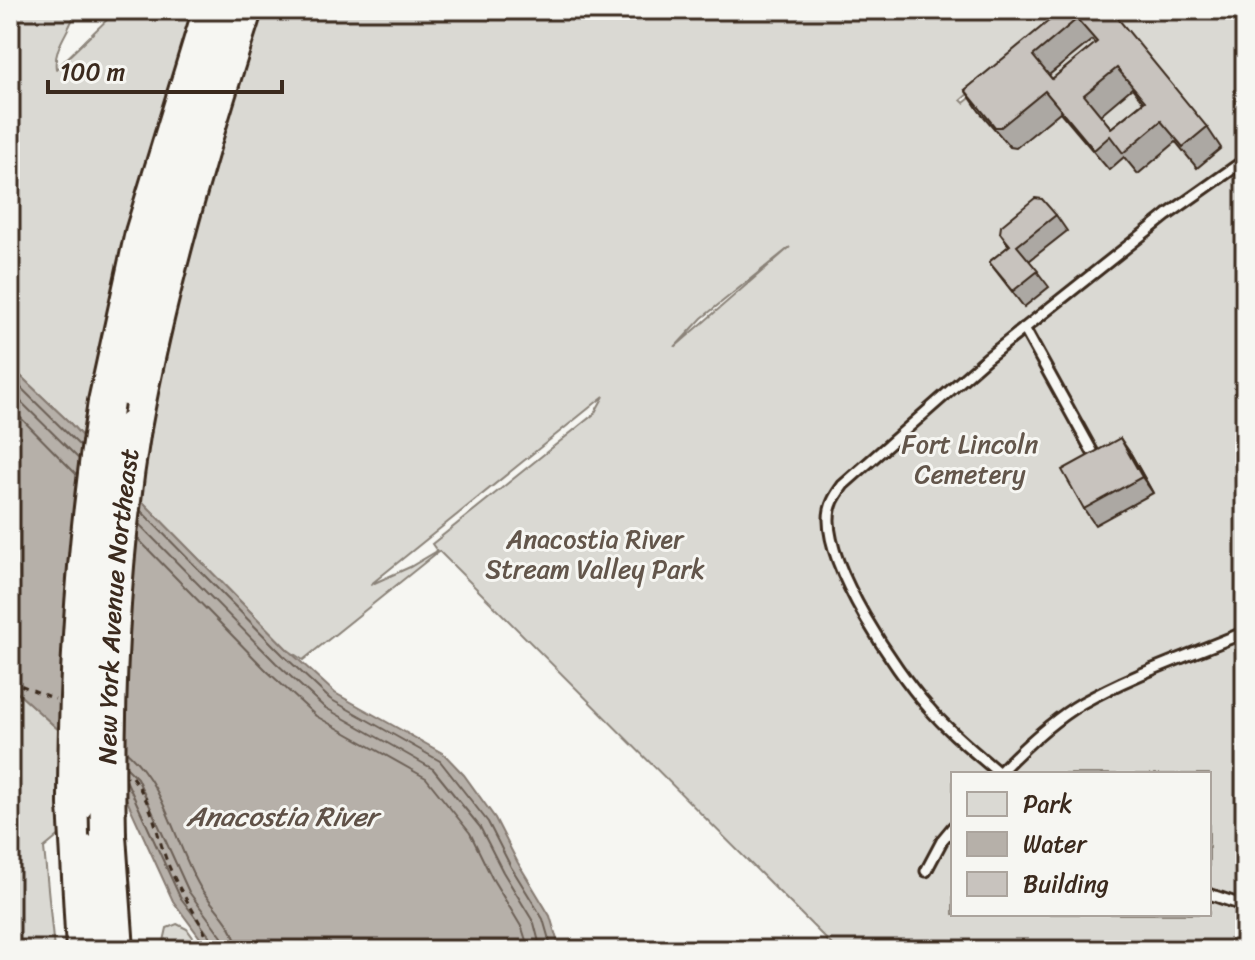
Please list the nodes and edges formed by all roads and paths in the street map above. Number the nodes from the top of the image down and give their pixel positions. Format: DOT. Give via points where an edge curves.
graph roads {
  1 [pos="211,10"];
  2 [pos="244,10"];
  3 [pos="1245,160"];
  4 [pos="1024,328"];
  5 [pos="1098,463"];
  6 [pos="1245,632"];
  7 [pos="997,772"];
  8 [pos="1001,772"];
  9 [pos="951,829"];
  10 [pos="926,871"];
  11 [pos="1211,895"];
  12 [pos="1245,906"];
  13 [pos="84,950"];
  14 [pos="116,950"];
  1 -- 13 [label="highway, New York Avenue Northeast, bridge" via="139,245 93,488 77,692 76,804"];
  2 -- 14 [label="highway, New York Avenue Northeast, bridge" via="170,256 133,428 109,648 108,836"];
  3 -- 4 [label="lane"];
  4 -- 5 [label="lane"];
  4 -- 7 [label="lane" via="843,485 829,518 832,543 851,589 905,678 928,708"];
  6 -- 8 [label="lane" via="1080,705"];
  9 -- 10 [label="lane"];
  11 -- 12 [label="lane"];
}
